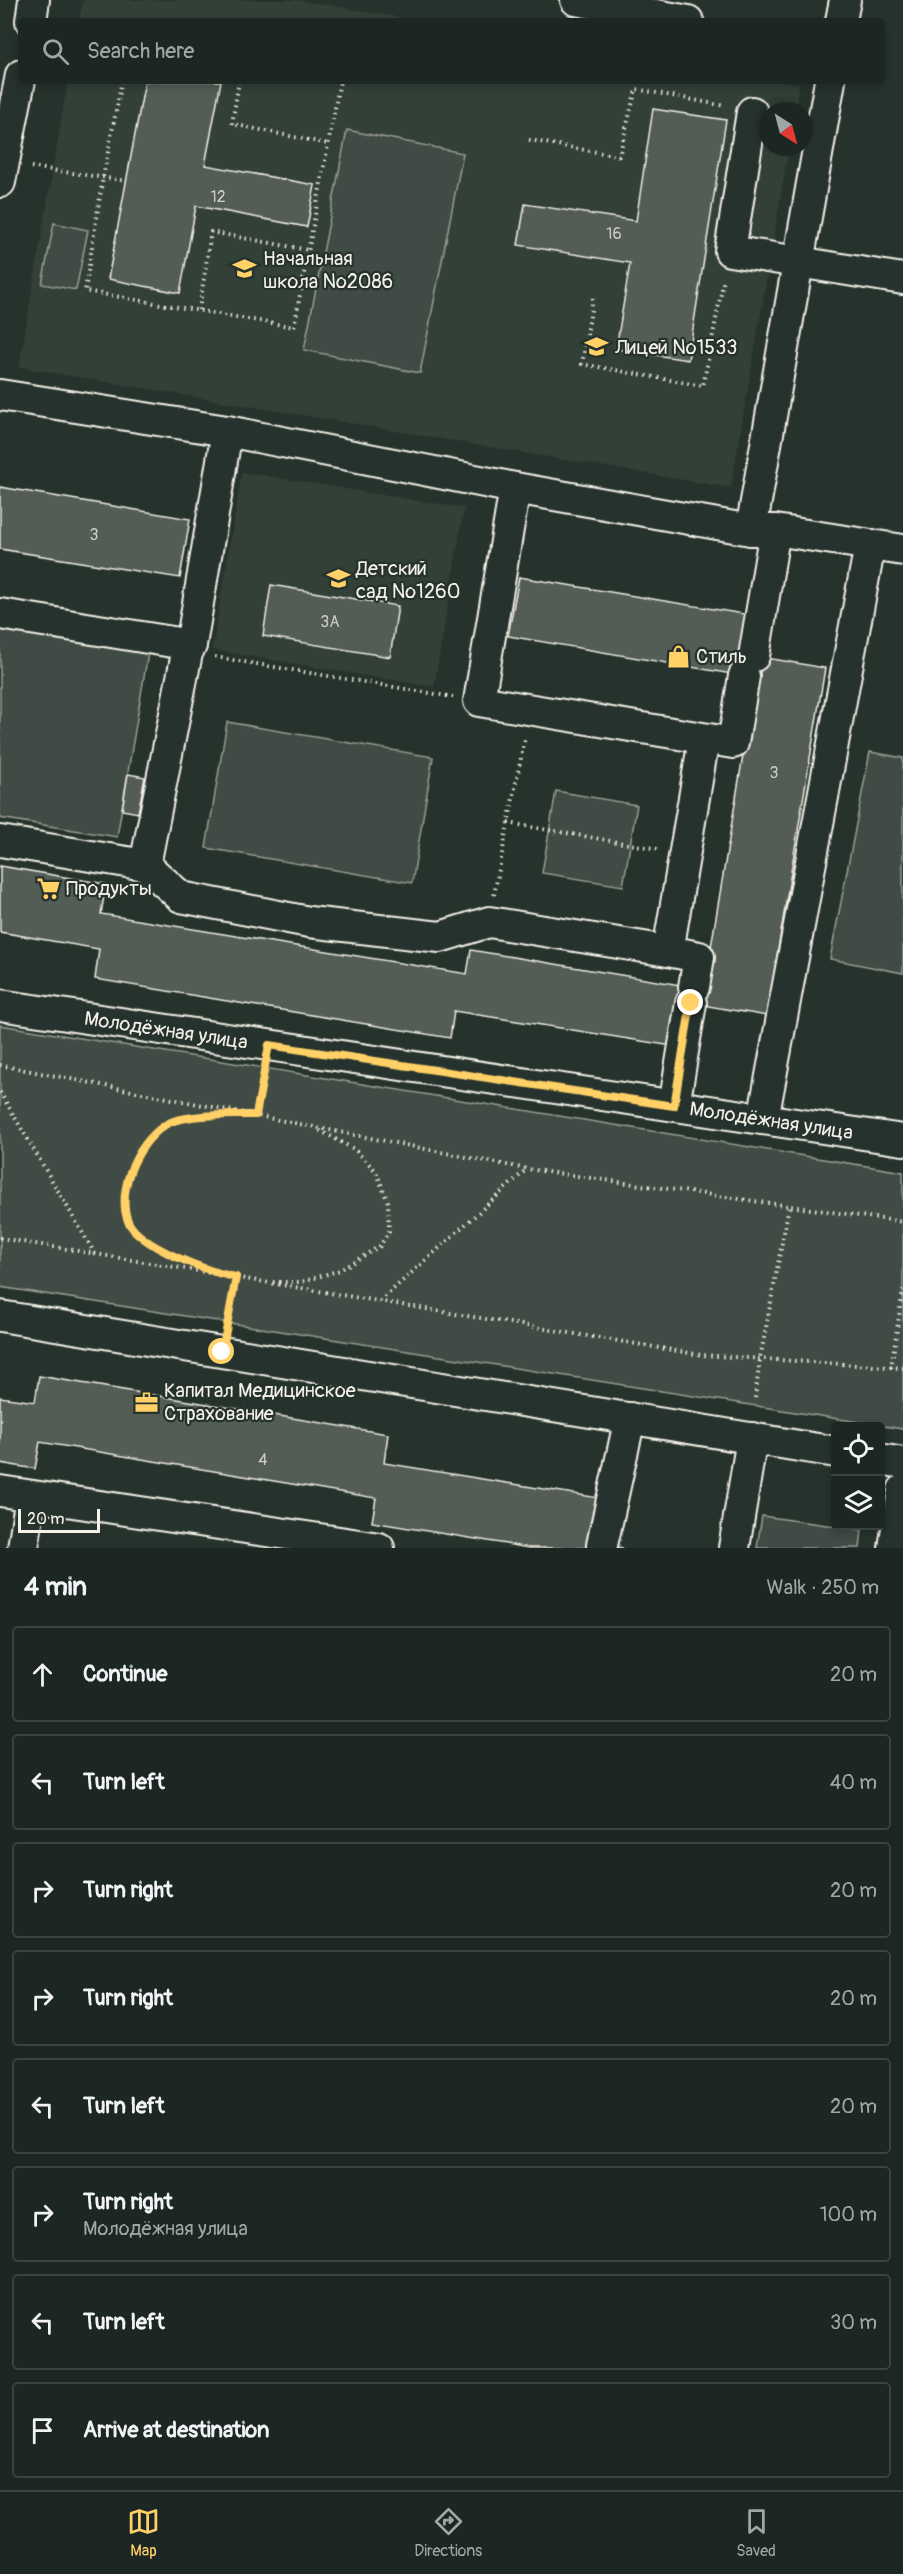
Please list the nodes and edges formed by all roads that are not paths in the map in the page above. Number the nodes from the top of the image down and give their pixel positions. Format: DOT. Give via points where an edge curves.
graph roads {
  1 [pos="34,0"];
  2 [pos="576,0"];
  3 [pos="845,0"];
  4 [pos="624,4"];
  5 [pos="31,18"];
  6 [pos="677,18"];
  7 [pos="842,18"];
  8 [pos="19,84"];
  9 [pos="829,84"];
  10 [pos="752,112"];
  11 [pos="2,172"];
  12 [pos="797,261"];
  13 [pos="903,279"];
  14 [pos="0,395"];
  15 [pos="227,431"];
  16 [pos="515,488"];
  17 [pos="763,530"];
  18 [pos="870,544"];
  19 [pos="903,550"];
  20 [pos="0,614"];
  21 [pos="189,649"];
  22 [pos="704,739"];
  23 [pos="0,841"];
  24 [pos="145,865"];
  25 [pos="668,951"];
  26 [pos="0,1005"];
  27 [pos="674,1106"];
  28 [pos="764,1119"];
  29 [pos="903,1140"];
  30 [pos="0,1316"];
  31 [pos="630,1418"];
  32 [pos="752,1438"];
  33 [pos="831,1451"];
  34 [pos="885,1460"];
  35 [pos="903,1463"];
  36 [pos="903,1490"];
  37 [pos="0,1491"];
  38 [pos="31,1496"];
  39 [pos="602,1545"];
  40 [pos="23,1548"];
  41 [pos="379,1548"];
  42 [pos="734,1548"];
  43 [pos="894,1548"];
  1 -- 5 [label="street"];
  2 -- 4 [label="street"];
  3 -- 7 [label="street"];
  4 -- 6 [label="street"];
  8 -- 11 [label="street"];
  9 -- 12 [label="street"];
  10 -- 12 [label="street" via="730,251"];
  12 -- 13 [label="street"];
  12 -- 17 [label="street"];
  14 -- 15 [label="street"];
  15 -- 16 [label="street"];
  15 -- 21 [label="street"];
  16 -- 17 [label="street"];
  16 -- 22 [label="street" via="479,701"];
  17 -- 18 [label="street"];
  17 -- 22 [label="street" via="749,666 733,743"];
  18 -- 19 [label="street"];
  18 -- 28 [label="street"];
  20 -- 21 [label="street"];
  21 -- 24 [label="street"];
  22 -- 25 [label="street"];
  23 -- 24 [label="street"];
  24 -- 25 [label="street" via="182,897 309,921 440,937 489,922"];
  25 -- 27 [label="street" via="699,957"];
  26 -- 27 [label="street, Молодёжная улица"];
  27 -- 28 [label="street, Молодёжная улица"];
  28 -- 29 [label="street, Молодёжная улица"];
  30 -- 31 [label="street"];
  31 -- 32 [label="street"];
  31 -- 39 [label="street"];
  32 -- 33 [label="street"];
  32 -- 42 [label="street"];
  34 -- 35 [label="street"];
  36 -- 43 [label="street"];
  37 -- 38 [label="street"];
  38 -- 40 [label="street"];
  38 -- 41 [label="street"];
}
